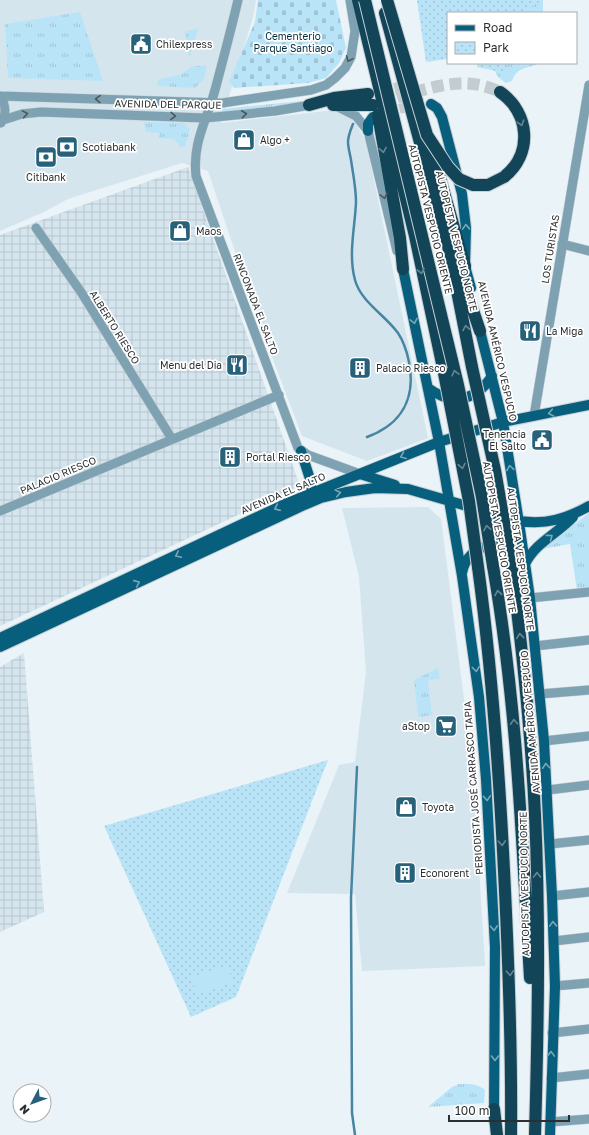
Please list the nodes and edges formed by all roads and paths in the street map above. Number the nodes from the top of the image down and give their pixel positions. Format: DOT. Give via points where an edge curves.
graph roads {
  1 [pos="238,0"];
  2 [pos="350,0"];
  3 [pos="358,0"];
  4 [pos="366,0"];
  5 [pos="389,1"];
  6 [pos="374,70"];
  7 [pos="589,85"];
  8 [pos="500,92"];
  9 [pos="0,96"];
  10 [pos="211,102"];
  11 [pos="431,104"];
  12 [pos="309,105"];
  13 [pos="333,105"];
  14 [pos="371,105"];
  15 [pos="205,118"];
  16 [pos="2,122"];
  17 [pos="368,131"];
  18 [pos="427,135"];
  19 [pos="585,136"];
  20 [pos="432,186"];
  21 [pos="36,228"];
  22 [pos="562,244"];
  23 [pos="589,251"];
  24 [pos="465,266"];
  25 [pos="403,269"];
  26 [pos="480,331"];
  27 [pos="492,376"];
  28 [pos="428,388"];
  29 [pos="279,395"];
  30 [pos="589,405"];
  31 [pos="534,416"];
  32 [pos="503,422"];
  33 [pos="172,440"];
  34 [pos="439,442"];
  35 [pos="301,451"];
  36 [pos="360,474"];
  37 [pos="408,489"];
  38 [pos="312,492"];
  39 [pos="515,499"];
  40 [pos="449,500"];
  41 [pos="589,506"];
  42 [pos="0,511"];
  43 [pos="578,512"];
  44 [pos="491,513"];
  45 [pos="519,521"];
  46 [pos="525,564"];
  47 [pos="462,576"];
  48 [pos="589,592"];
  49 [pos="530,598"];
  50 [pos="0,638"];
  51 [pos="589,640"];
  52 [pos="535,646"];
  53 [pos="0,647"];
  54 [pos="589,690"];
  55 [pos="540,694"];
  56 [pos="589,736"];
  57 [pos="544,741"];
  58 [pos="589,785"];
  59 [pos="548,790"];
  60 [pos="589,840"];
  61 [pos="550,844"];
  62 [pos="589,892"];
  63 [pos="552,896"];
  64 [pos="589,937"];
  65 [pos="554,941"];
  66 [pos="589,983"];
  67 [pos="555,986"];
  68 [pos="589,1029"];
  69 [pos="552,1033"];
  70 [pos="536,1040"];
  71 [pos="589,1074"];
  72 [pos="551,1078"];
  73 [pos="494,1109"];
  74 [pos="589,1119"];
  75 [pos="550,1122"];
  76 [pos="496,1135"];
  77 [pos="511,1135"];
  78 [pos="535,1135"];
  79 [pos="550,1135"];
  1 -- 10 [label="street, RINCONADA EL SALTO"];
  2 -- 10 [label="street, AVENIDA DEL PARQUE, one-way" via="355,35 349,60 342,72 328,83 307,91 236,102"];
  3 -- 6 [label="highway, AUTOPISTA VESPUCIO NORTE"];
  70 -- 4 [label="highway, AUTOPISTA VESPUCIO ORIENTE, one-way, bridge" via="531,1003 514,714 503,623 482,497 458,385"];
  5 -- 18 [label="highway, bridge"];
  5 -- 20 [label="highway, AUTOPISTA VESPUCIO NORTE"];
  6 -- 25 [label="highway, one-way" via="381,136 400,238"];
  6 -- 77 [label="highway, AUTOPISTA VESPUCIO NORTE, one-way, bridge" via="415,236 444,372 469,501 478,567 500,782 510,988"];
  7 -- 19 [label="street, LOS TURISTAS"];
  8 -- 18 [label="highway, one-way, bridge" via="517,112 524,136 520,159 504,177 485,186 462,181 451,170"];
  10 -- 9 [label="street, AVENIDA DEL PARQUE, one-way"];
  9 -- 16 [label="street" via="5,107"];
  10 -- 15 [label="street, RINCONADA EL SALTO"];
  24 -- 11 [label="main road, AVENIDA AMÉRICO VESPUCIO, one-way" via="466,228 462,194 442,117"];
  12 -- 13 [label="street, AVENIDA DEL PARQUE"];
  12 -- 14 [label="highway" via="331,98"];
  15 -- 12 [label="street, AVENIDA DEL PARQUE, one-way"];
  13 -- 14 [label="highway"];
  13 -- 17 [label="street" via="353,114"];
  14 -- 17 [label="main road"];
  16 -- 15 [label="street, AVENIDA DEL PARQUE, one-way" via="22,114 41,112"];
  15 -- 29 [label="street, RINCONADA EL SALTO" via="194,161 196,176"];
  17 -- 25 [label="street, one-way"];
  18 -- 24 [label="highway, bridge"];
  19 -- 22 [label="street, LOS TURISTAS"];
  20 -- 26 [label="highway"];
  70 -- 20 [label="highway, AUTOPISTA VESPUCIO NORTE, one-way, bridge" via="538,916 534,807 523,663 511,562 464,318"];
  21 -- 33 [label="street, ALBERTO RIESCO" via="81,292"];
  22 -- 23 [label="street"];
  22 -- 31 [label="street, LOS TURISTAS"];
  24 -- 26 [label="main road, AVENIDA AMÉRICO VESPUCIO"];
  25 -- 28 [label="main road, one-way"];
  26 -- 27 [label="main road, AVENIDA AMÉRICO VESPUCIO"];
  27 -- 28 [label="main road" via="480,391 463,398 444,397"];
  27 -- 32 [label="main road, AVENIDA AMÉRICO VESPUCIO"];
  28 -- 34 [label="main road"];
  29 -- 33 [label="street, PALACIO RIESCO"];
  29 -- 35 [label="street, RINCONADA EL SALTO"];
  30 -- 31 [label="main road, AVENIDA EL SALTO, one-way"];
  31 -- 32 [label="main road, AVENIDA EL SALTO"];
  32 -- 34 [label="main road, AVENIDA EL SALTO"];
  39 -- 32 [label="main road, AVENIDA AMÉRICO VESPUCIO, one-way"];
  33 -- 42 [label="street, PALACIO RIESCO"];
  34 -- 36 [label="main road, AVENIDA EL SALTO, one-way"];
  34 -- 40 [label="main road, PERIODISTA JOSÉ CARRASCO TAPIA"];
  35 -- 36 [label="street"];
  35 -- 38 [label="main road"];
  36 -- 37 [label="main road"];
  36 -- 38 [label="main road, AVENIDA EL SALTO"];
  37 -- 40 [label="main road, AVENIDA EL SALTO"];
  53 -- 37 [label="main road, AVENIDA EL SALTO, one-way" via="321,498 361,489"];
  38 -- 50 [label="main road, AVENIDA EL SALTO, one-way"];
  39 -- 44 [label="main road" via="504,512"];
  39 -- 45 [label="main road, AVENIDA AMÉRICO VESPUCIO"];
  40 -- 44 [label="main road, AVENIDA EL SALTO"];
  40 -- 47 [label="main road, PERIODISTA JOSÉ CARRASCO TAPIA"];
  41 -- 43 [label="main road"];
  43 -- 45 [label="main road, AVENIDA EL SALTO" via="550,522"];
  46 -- 43 [label="main road, one-way" via="539,545"];
  44 -- 45 [label="main road, AVENIDA EL SALTO"];
  45 -- 46 [label="main road, AVENIDA AMÉRICO VESPUCIO"];
  46 -- 47 [label="main road" via="513,550 499,544 489,545 480,548 469,558"];
  46 -- 49 [label="main road, AVENIDA AMÉRICO VESPUCIO"];
  47 -- 73 [label="main road, PERIODISTA JOSÉ CARRASCO TAPIA, one-way" via="475,663 486,779 495,946"];
  48 -- 49 [label="street"];
  49 -- 52 [label="main road, AVENIDA AMÉRICO VESPUCIO"];
  51 -- 52 [label="street"];
  52 -- 55 [label="main road, AVENIDA AMÉRICO VESPUCIO"];
  54 -- 55 [label="street"];
  55 -- 57 [label="main road, AVENIDA AMÉRICO VESPUCIO"];
  56 -- 57 [label="street"];
  59 -- 57 [label="main road, AVENIDA AMÉRICO VESPUCIO, one-way"];
  58 -- 59 [label="street"];
  59 -- 61 [label="main road, AVENIDA AMÉRICO VESPUCIO"];
  60 -- 61 [label="street"];
  61 -- 63 [label="main road, AVENIDA AMÉRICO VESPUCIO"];
  62 -- 63 [label="street"];
  65 -- 63 [label="main road, AVENIDA AMÉRICO VESPUCIO, one-way"];
  64 -- 65 [label="street"];
  65 -- 67 [label="main road, AVENIDA AMÉRICO VESPUCIO"];
  66 -- 67 [label="street"];
  67 -- 69 [label="main road, AVENIDA AMÉRICO VESPUCIO"];
  68 -- 69 [label="street"];
  72 -- 69 [label="main road, AVENIDA AMÉRICO VESPUCIO, one-way"];
  70 -- 78 [label="highway, AUTOPISTA VESPUCIO NORTE"];
  71 -- 72 [label="street"];
  72 -- 75 [label="main road, AVENIDA AMÉRICO VESPUCIO"];
  73 -- 76 [label="highway"];
  74 -- 75 [label="street"];
  75 -- 79 [label="main road, AVENIDA AMÉRICO VESPUCIO"];
}
